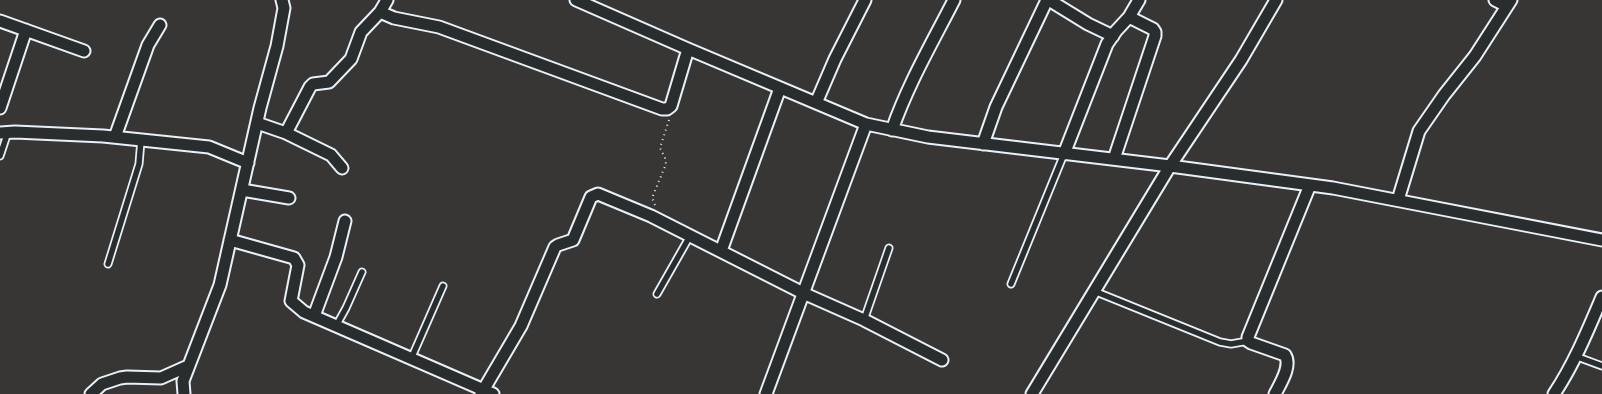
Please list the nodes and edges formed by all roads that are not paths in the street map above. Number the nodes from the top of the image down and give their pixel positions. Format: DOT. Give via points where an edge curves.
graph roads {
  1 [pos="282,0"];
  2 [pos="387,0"];
  3 [pos="576,0"];
  4 [pos="865,0"];
  5 [pos="954,0"];
  6 [pos="1048,0"];
  7 [pos="1139,0"];
  8 [pos="1276,0"];
  9 [pos="1496,0"];
  10 [pos="1509,3"];
  11 [pos="380,12"];
  12 [pos="1129,17"];
  13 [pos="0,21"];
  14 [pos="160,25"];
  15 [pos="26,30"];
  16 [pos="1113,36"];
  17 [pos="688,49"];
  18 [pos="84,51"];
  19 [pos="780,88"];
  20 [pos="816,103"];
  21 [pos="0,108"];
  22 [pos="257,123"];
  23 [pos="866,124"];
  24 [pos="892,130"];
  25 [pos="4,132"];
  26 [pos="286,133"];
  27 [pos="115,137"];
  28 [pos="141,140"];
  29 [pos="983,144"];
  30 [pos="1064,154"];
  31 [pos="0,156"];
  32 [pos="1114,160"];
  33 [pos="248,163"];
  34 [pos="1170,166"];
  35 [pos="342,168"];
  36 [pos="1310,185"];
  37 [pos="242,190"];
  38 [pos="289,198"];
  39 [pos="1398,200"];
  40 [pos="345,221"];
  41 [pos="690,236"];
  42 [pos="230,240"];
  43 [pos="1602,240"];
  44 [pos="889,248"];
  45 [pos="721,251"];
  46 [pos="108,264"];
  47 [pos="362,272"];
  48 [pos="1011,284"];
  49 [pos="442,286"];
  50 [pos="1094,291"];
  51 [pos="802,293"];
  52 [pos="657,294"];
  53 [pos="1602,297"];
  54 [pos="314,316"];
  55 [pos="864,320"];
  56 [pos="336,326"];
  57 [pos="1248,341"];
  58 [pos="1575,356"];
  59 [pos="411,359"];
  60 [pos="942,360"];
  61 [pos="188,366"];
  62 [pos="1602,366"];
  63 [pos="486,393"];
  64 [pos="91,394"];
  65 [pos="184,394"];
  66 [pos="766,394"];
  67 [pos="1032,394"];
  68 [pos="1275,394"];
  69 [pos="1554,394"];
  1 -- 22 [label="street" via="284,8"];
  2 -- 11 [label="street"];
  3 -- 17 [label="street"];
  4 -- 20 [label="street"];
  5 -- 24 [label="street" via="911,82"];
  6 -- 16 [label="street"];
  6 -- 29 [label="street" via="996,107"];
  7 -- 12 [label="street"];
  8 -- 34 [label="street" via="1241,60"];
  9 -- 10 [label="street"];
  10 -- 39 [label="street" via="1419,132"];
  11 -- 17 [label="street" via="439,27 662,109 671,106"];
  11 -- 26 [label="street" via="361,32 351,59 329,82 310,86"];
  12 -- 16 [label="street"];
  12 -- 32 [label="street" via="1153,30 1155,36"];
  13 -- 15 [label="street"];
  14 -- 27 [label="street" via="148,45"];
  15 -- 18 [label="street"];
  15 -- 21 [label="street"];
  16 -- 30 [label="street"];
  17 -- 19 [label="street"];
  19 -- 20 [label="street"];
  19 -- 45 [label="street"];
  20 -- 23 [label="street"];
  22 -- 26 [label="street"];
  22 -- 33 [label="street"];
  23 -- 24 [label="street"];
  23 -- 51 [label="street"];
  24 -- 29 [label="street"];
  25 -- 27 [label="street"];
  25 -- 31 [label="lane"];
  26 -- 35 [label="street" via="331,155"];
  27 -- 28 [label="street"];
  28 -- 33 [label="street" via="208,147"];
  28 -- 46 [label="lane" via="138,164"];
  29 -- 30 [label="street"];
  30 -- 32 [label="street"];
  30 -- 48 [label="lane"];
  32 -- 34 [label="street"];
  33 -- 37 [label="street"];
  34 -- 36 [label="street"];
  34 -- 50 [label="street"];
  36 -- 39 [label="street"];
  36 -- 57 [label="street"];
  37 -- 38 [label="street"];
  37 -- 42 [label="street"];
  39 -- 43 [label="street"];
  40 -- 54 [label="street" via="336,257"];
  41 -- 45 [label="street"];
  41 -- 52 [label="lane"];
  41 -- 63 [label="street" via="598,194 591,197 572,240 555,247 521,326"];
  42 -- 54 [label="street" via="294,258 298,265 291,301"];
  42 -- 61 [label="street" via="220,285"];
  44 -- 55 [label="lane"];
  45 -- 51 [label="street"];
  47 -- 56 [label="lane"];
  49 -- 59 [label="lane"];
  50 -- 57 [label="lane" via="1220,342"];
  50 -- 67 [label="street"];
  51 -- 55 [label="street"];
  51 -- 66 [label="street"];
  53 -- 58 [label="street"];
  54 -- 56 [label="street"];
  55 -- 60 [label="street"];
  56 -- 59 [label="street"];
  57 -- 68 [label="street" via="1288,359"];
  58 -- 62 [label="lane"];
  58 -- 69 [label="street"];
  59 -- 63 [label="street"];
  61 -- 64 [label="street" via="161,378 120,378 102,384"];
  61 -- 65 [label="street" via="183,381"];
}
